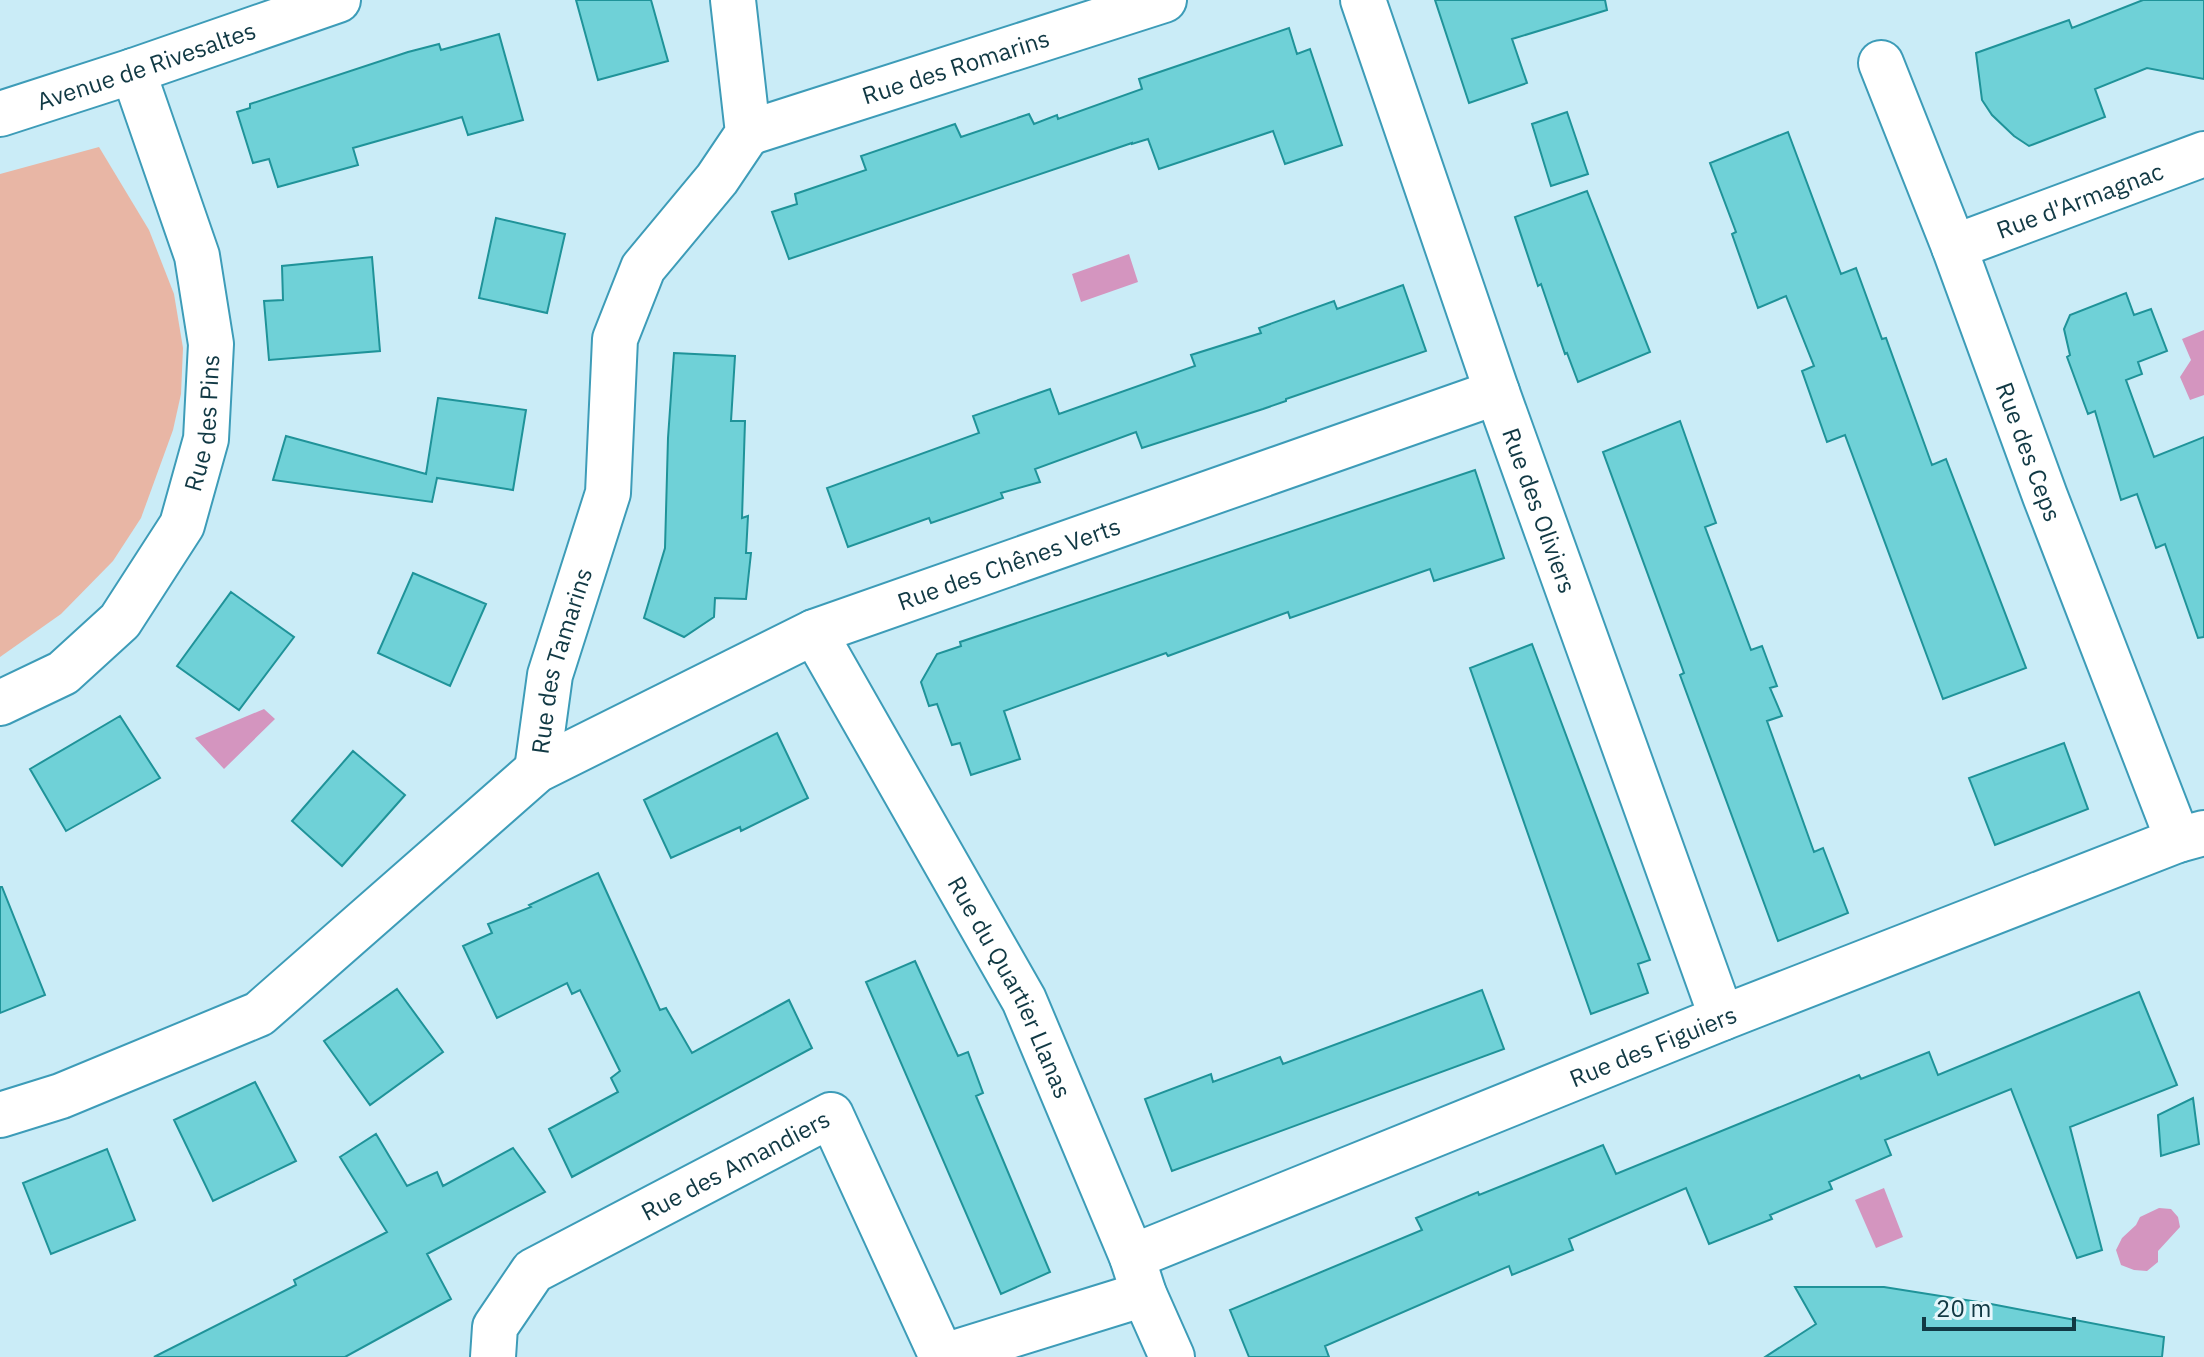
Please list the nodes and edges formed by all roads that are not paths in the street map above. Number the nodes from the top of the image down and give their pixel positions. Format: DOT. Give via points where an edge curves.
graph roads {
  1 [pos="338,0"];
  2 [pos="733,0"];
  3 [pos="1164,0"];
  4 [pos="1363,0"];
  5 [pos="1881,63"];
  6 [pos="133,71"];
  7 [pos="0,114"];
  8 [pos="748,133"];
  9 [pos="2204,154"];
  10 [pos="1954,247"];
  11 [pos="1497,392"];
  12 [pos="814,632"];
  13 [pos="0,703"];
  14 [pos="537,770"];
  15 [pos="2191,836"];
  16 [pos="1722,1018"];
  17 [pos="0,1115"];
  18 [pos="1138,1276"];
  19 [pos="493,1357"];
  20 [pos="942,1357"];
  21 [pos="1172,1357"];
  1 -- 6 [label="street, Avenue de Rivesaltes"];
  2 -- 8 [label="street"];
  3 -- 8 [label="street, Rue des Romarins"];
  4 -- 11 [label="street, Rue des Oliviers"];
  5 -- 10 [label="street, Rue des Ceps"];
  6 -- 7 [label="street, Avenue de Rivesaltes"];
  6 -- 13 [label="street, Rue des Pins" via="197,256 211,344 206,439 182,525 120,621 63,673"];
  8 -- 14 [label="street, Rue des Tamarins" via="643,268 615,339 608,493 550,675"];
  9 -- 10 [label="street, Rue d'Armagnac"];
  10 -- 15 [label="street, Rue des Ceps" via="2045,496"];
  11 -- 12 [label="street, Rue des Chênes Verts"];
  11 -- 16 [label="street, Rue des Oliviers"];
  12 -- 14 [label="street, Rue des Chênes Verts"];
  12 -- 18 [label="street, Rue du Quartier Llanas" via="1024,1000"];
  14 -- 17 [label="street, Rue des Tamarins" via="259,1014 61,1096"];
  15 -- 16 [label="street, Rue des Figuiers"];
  16 -- 18 [label="street, Rue des Figuiers"];
  18 -- 20 [label="street, Rue des Amandiers"];
  18 -- 21 [label="street, Rue du Quartier Llanas"];
  19 -- 20 [label="street, Rue des Amandiers" via="495,1327 533,1271 831,1115"];
}
